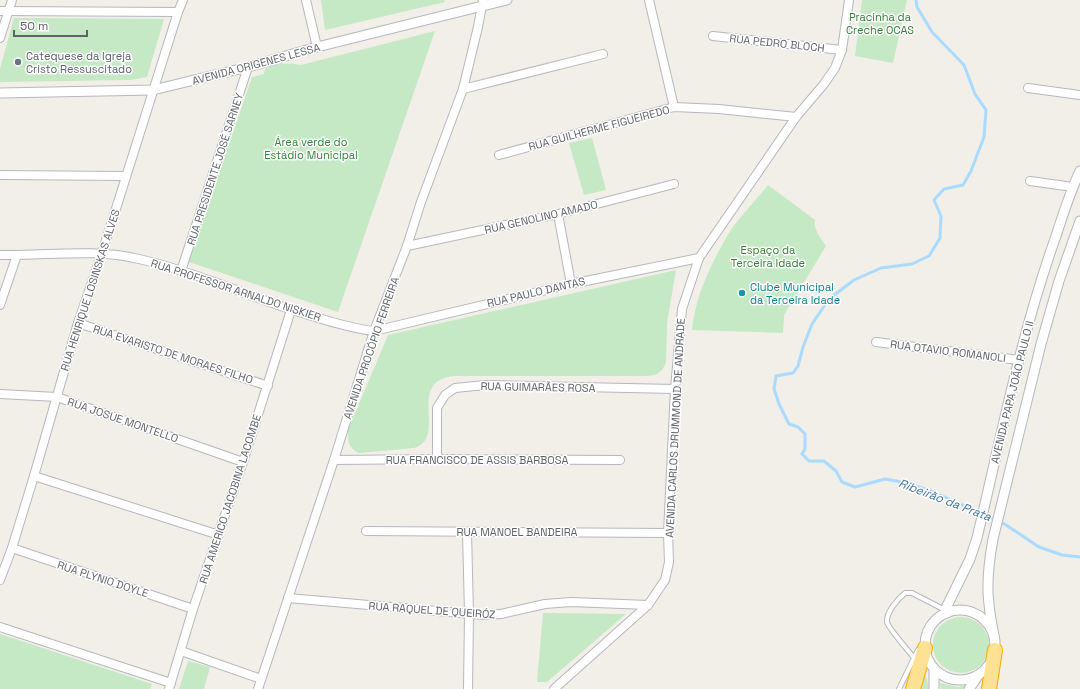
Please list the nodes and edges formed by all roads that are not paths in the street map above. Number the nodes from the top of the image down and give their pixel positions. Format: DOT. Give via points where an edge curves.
graph roads {
  1 [pos="12,0"];
  2 [pos="183,0"];
  3 [pos="306,0"];
  4 [pos="507,0"];
  5 [pos="649,0"];
  6 [pos="849,0"];
  7 [pos="483,3"];
  8 [pos="4,11"];
  9 [pos="178,12"];
  10 [pos="713,36"];
  11 [pos="0,38"];
  12 [pos="317,47"];
  13 [pos="842,50"];
  14 [pos="603,54"];
  15 [pos="248,67"];
  16 [pos="1028,88"];
  17 [pos="463,89"];
  18 [pos="153,90"];
  19 [pos="0,93"];
  20 [pos="1080,95"];
  21 [pos="674,107"];
  22 [pos="796,117"];
  23 [pos="499,155"];
  24 [pos="1080,171"];
  25 [pos="0,175"];
  26 [pos="126,176"];
  27 [pos="1030,181"];
  28 [pos="674,184"];
  29 [pos="1073,186"];
  30 [pos="558,214"];
  31 [pos="1080,221"];
  32 [pos="407,246"];
  33 [pos="102,253"];
  34 [pos="0,255"];
  35 [pos="17,255"];
  36 [pos="699,258"];
  37 [pos="181,271"];
  38 [pos="571,284"];
  39 [pos="0,305"];
  40 [pos="291,310"];
  41 [pos="78,323"];
  42 [pos="374,331"];
  43 [pos="876,342"];
  44 [pos="1019,360"];
  45 [pos="268,386"];
  46 [pos="675,389"];
  47 [pos="0,394"];
  48 [pos="57,397"];
  49 [pos="437,459"];
  50 [pos="334,460"];
  51 [pos="620,460"];
  52 [pos="243,462"];
  53 [pos="34,476"];
  54 [pos="366,531"];
  55 [pos="467,532"];
  56 [pos="668,533"];
  57 [pos="219,535"];
  58 [pos="12,548"];
  59 [pos="0,580"];
  60 [pos="288,598"];
  61 [pos="648,605"];
  62 [pos="193,609"];
  63 [pos="946,612"];
  64 [pos="469,614"];
  65 [pos="0,627"];
  66 [pos="925,643"];
  67 [pos="995,645"];
  68 [pos="182,651"];
  69 [pos="914,658"];
  70 [pos="934,669"];
  71 [pos="980,674"];
  72 [pos="261,679"];
  73 [pos="170,686"];
  74 [pos="258,689"];
  75 [pos="468,689"];
  76 [pos="554,689"];
  77 [pos="899,689"];
  78 [pos="913,689"];
  79 [pos="934,689"];
  80 [pos="969,689"];
  81 [pos="989,689"];
  1 -- 8 [label="street"];
  2 -- 9 [label="street, RUA HENRIQUE LOSINSKAS ALVES"];
  3 -- 12 [label="street"];
  4 -- 7 [label="street, AVENIDA ORIGENES LESSA"];
  5 -- 21 [label="street"];
  6 -- 13 [label="street, AVENIDA CARLOS DRUMMOND DE ANDRADE"];
  7 -- 12 [label="street, AVENIDA ORIGENES LESSA"];
  7 -- 17 [label="street, AVENIDA PROCÓPIO FERREIRA"];
  8 -- 9 [label="street"];
  8 -- 11 [label="street"];
  9 -- 18 [label="street, RUA HENRIQUE LOSINSKAS ALVES"];
  10 -- 13 [label="street, RUA PEDRO BLOCH"];
  12 -- 15 [label="street, AVENIDA ORIGENES LESSA"];
  13 -- 22 [label="street, AVENIDA CARLOS DRUMMOND DE ANDRADE" via="835,68"];
  14 -- 17 [label="street"];
  15 -- 18 [label="street, AVENIDA ORIGENES LESSA"];
  15 -- 37 [label="street, RUA PRESIDENTE JOSÉ SARNEY"];
  16 -- 20 [label="street"];
  17 -- 32 [label="street, AVENIDA PROCÓPIO FERREIRA"];
  18 -- 19 [label="street, AVENIDA ORIGENES LESSA"];
  18 -- 26 [label="street, RUA HENRIQUE LOSINSKAS ALVES"];
  21 -- 22 [label="street, RUA GUILHERME FIGUEIREDO"];
  21 -- 23 [label="street, RUA GUILHERME FIGUEIREDO"];
  22 -- 36 [label="street, AVENIDA CARLOS DRUMMOND DE ANDRADE"];
  24 -- 29 [label="street, AVENIDA PAPA JOÃO PAULO II"];
  25 -- 26 [label="street"];
  26 -- 33 [label="street, RUA HENRIQUE LOSINSKAS ALVES"];
  27 -- 29 [label="street"];
  28 -- 30 [label="street, RUA GENOLINO AMADO"];
  29 -- 44 [label="street, AVENIDA PAPA JOÃO PAULO II" via="1040,279"];
  30 -- 32 [label="street, RUA GENOLINO AMADO"];
  30 -- 38 [label="street"];
  31 -- 67 [label="street, AVENIDA PAPA JOÃO PAULO II" via="1041,344 993,539 988,580"];
  32 -- 42 [label="street, AVENIDA PROCÓPIO FERREIRA"];
  33 -- 35 [label="street, RUA PROFESSOR ARNALDO NISKIER"];
  33 -- 37 [label="street, RUA PROFESSOR ARNALDO NISKIER" via="141,259"];
  33 -- 41 [label="street, RUA HENRIQUE LOSINSKAS ALVES"];
  34 -- 35 [label="street, RUA PROFESSOR ARNALDO NISKIER"];
  35 -- 39 [label="street"];
  36 -- 38 [label="street, RUA PAULO DANTAS"];
  36 -- 46 [label="street, AVENIDA CARLOS DRUMMOND DE ANDRADE" via="682,309"];
  37 -- 40 [label="street, RUA PROFESSOR ARNALDO NISKIER"];
  38 -- 42 [label="street, RUA PAULO DANTAS"];
  40 -- 42 [label="street, RUA PROFESSOR ARNALDO NISKIER" via="358,330"];
  40 -- 45 [label="street, RUA AMERICO JACOBINA LACOMBE"];
  41 -- 45 [label="street, RUA EVARISTO DE MORAES FILHO"];
  41 -- 48 [label="street, RUA HENRIQUE LOSINSKAS ALVES"];
  42 -- 50 [label="street, AVENIDA PROCÓPIO FERREIRA"];
  43 -- 44 [label="street, RUA OTAVIO ROMANOLI"];
  44 -- 63 [label="street, AVENIDA PAPA JOÃO PAULO II" via="977,538"];
  45 -- 52 [label="street, RUA AMERICO JACOBINA LACOMBE"];
  46 -- 49 [label="street, RUA GUIMARÃES ROSA" via="484,385 455,388 445,395 438,408"];
  46 -- 56 [label="street, AVENIDA CARLOS DRUMMOND DE ANDRADE"];
  47 -- 48 [label="street, RUA JOSUE MONTELLO"];
  48 -- 52 [label="street, RUA JOSUE MONTELLO"];
  48 -- 53 [label="street, RUA HENRIQUE LOSINSKAS ALVES"];
  49 -- 50 [label="street, RUA FRANCISCO DE ASSIS BARBOSA"];
  49 -- 51 [label="street, RUA FRANCISCO DE ASSIS BARBOSA"];
  50 -- 60 [label="street, AVENIDA PROCÓPIO FERREIRA"];
  52 -- 57 [label="street, RUA AMERICO JACOBINA LACOMBE"];
  53 -- 57 [label="street"];
  53 -- 58 [label="street, RUA HENRIQUE LOSINSKAS ALVES"];
  54 -- 55 [label="street, RUA MANOEL BANDEIRA"];
  55 -- 56 [label="street, RUA MANOEL BANDEIRA"];
  55 -- 64 [label="street"];
  56 -- 61 [label="street, AVENIDA CARLOS DRUMMOND DE ANDRADE" via="669,562 665,580"];
  57 -- 62 [label="street, RUA AMERICO JACOBINA LACOMBE"];
  58 -- 59 [label="street, RUA HENRIQUE LOSINSKAS ALVES"];
  58 -- 62 [label="street, RUA PLYNIO DOYLE"];
  60 -- 64 [label="street, RUA RAQUEL DE QUEIRÓZ"];
  60 -- 72 [label="street, AVENIDA PROCÓPIO FERREIRA"];
  61 -- 64 [label="street, RUA RAQUEL DE QUEIRÓZ" via="571,602 545,604 501,614"];
  61 -- 76 [label="street, AVENIDA CARLOS DRUMMOND DE ANDRADE"];
  62 -- 68 [label="street, RUA AMERICO JACOBINA LACOMBE"];
  63 -- 66 [label="street" via="930,628"];
  63 -- 67 [label="street" via="968,611 978,615 992,631"];
  63 -- 69 [label="lane" via="912,593 905,593 890,611 887,624"];
  64 -- 75 [label="street"];
  65 -- 73 [label="street"];
  66 -- 69 [label="lane"];
  66 -- 70 [label="street" via="928,660"];
  66 -- 78 [label="highway"];
  67 -- 71 [label="street" via="992,659"];
  67 -- 81 [label="highway"];
  68 -- 72 [label="street"];
  68 -- 73 [label="street, RUA AMERICO JACOBINA LACOMBE"];
  69 -- 77 [label="lane"];
  70 -- 71 [label="street" via="951,679 961,680"];
  70 -- 79 [label="street"];
  71 -- 80 [label="street"];
  72 -- 74 [label="street, AVENIDA PROCÓPIO FERREIRA"];
}
